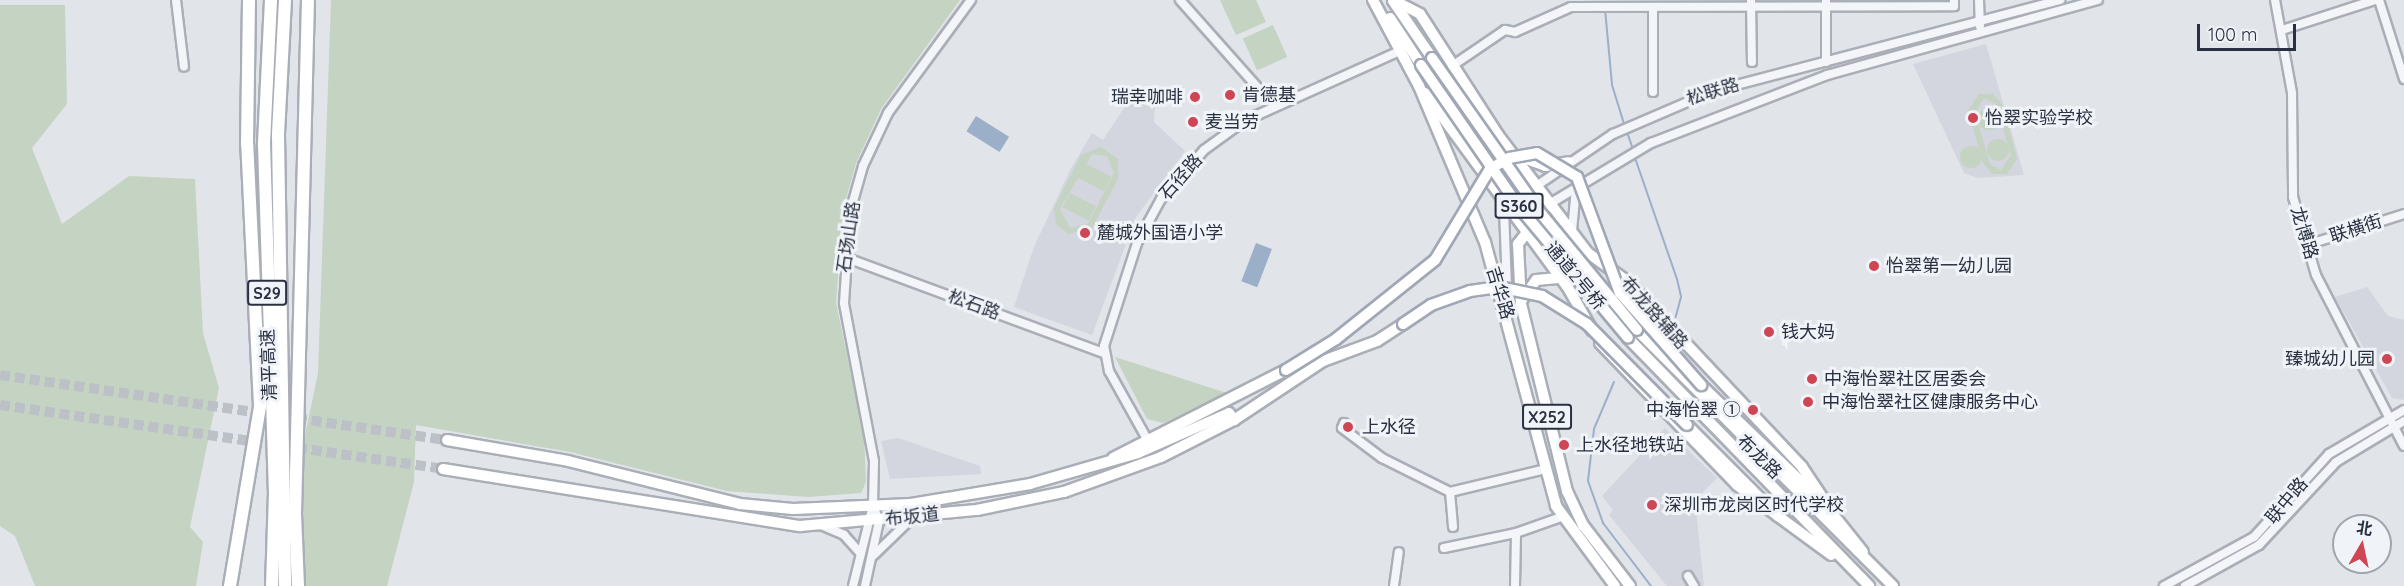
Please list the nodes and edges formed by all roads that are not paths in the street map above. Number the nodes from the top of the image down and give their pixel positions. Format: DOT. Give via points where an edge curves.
graph roads {
  1 [pos="176,0"];
  2 [pos="249,0"];
  3 [pos="271,0"];
  4 [pos="285,0"];
  5 [pos="308,0"];
  6 [pos="971,0"];
  7 [pos="1180,0"];
  8 [pos="1373,0"];
  9 [pos="1378,0"];
  10 [pos="1393,0"];
  11 [pos="1979,0"];
  12 [pos="2060,0"];
  13 [pos="2098,0"];
  14 [pos="2274,0"];
  15 [pos="2377,0"];
  16 [pos="1751,3"];
  17 [pos="1826,3"];
  18 [pos="1954,3"];
  19 [pos="1659,5"];
  20 [pos="1980,21"];
  21 [pos="2282,30"];
  22 [pos="1980,33"];
  23 [pos="1400,51"];
  24 [pos="1752,62"];
  25 [pos="1826,62"];
  26 [pos="1452,66"];
  27 [pos="184,67"];
  28 [pos="2404,79"];
  29 [pos="1419,86"];
  30 [pos="1653,92"];
  31 [pos="1274,106"];
  32 [pos="1509,149"];
  33 [pos="1569,162"];
  34 [pos="1536,183"];
  35 [pos="1576,187"];
  36 [pos="1551,204"];
  37 [pos="1506,207"];
  38 [pos="2404,214"];
  39 [pos="1524,231"];
  40 [pos="1572,231"];
  41 [pos="2307,245"];
  42 [pos="844,257"];
  43 [pos="1561,278"];
  44 [pos="1521,304"];
  45 [pos="1511,326"];
  46 [pos="1104,352"];
  47 [pos="1675,381"];
  48 [pos="2404,410"];
  49 [pos="1231,416"];
  50 [pos="2389,417"];
  51 [pos="2404,421"];
  52 [pos="1344,423"];
  53 [pos="2394,426"];
  54 [pos="1147,439"];
  55 [pos="447,440"];
  56 [pos="2404,446"];
  57 [pos="1110,460"];
  58 [pos="443,469"];
  59 [pos="1546,469"];
  60 [pos="1450,492"];
  61 [pos="873,505"];
  62 [pos="1832,512"];
  63 [pos="1779,516"];
  64 [pos="1561,517"];
  65 [pos="911,519"];
  66 [pos="879,520"];
  67 [pos="865,522"];
  68 [pos="820,525"];
  69 [pos="1453,527"];
  70 [pos="1516,533"];
  71 [pos="1444,548"];
  72 [pos="1399,552"];
  73 [pos="861,554"];
  74 [pos="870,561"];
  75 [pos="1873,568"];
  76 [pos="1853,570"];
  77 [pos="1688,576"];
  78 [pos="230,586"];
  79 [pos="272,586"];
  80 [pos="285,586"];
  81 [pos="298,586"];
  82 [pos="853,586"];
  83 [pos="865,586"];
  84 [pos="1394,586"];
  85 [pos="1515,586"];
  86 [pos="1616,586"];
  87 [pos="1630,586"];
  88 [pos="1694,586"];
  89 [pos="1869,586"];
  90 [pos="1893,586"];
  91 [pos="2164,586"];
  92 [pos="2185,586"];
  1 -- 27 [label="street"];
  2 -- 78 [label="highway" via="248,144 261,398"];
  3 -- 79 [label="highway, 清平高速 / S29" via="264,144 275,492"];
  4 -- 80 [label="highway, 清平高速 / S29" via="278,147"];
  5 -- 81 [label="highway"];
  6 -- 42 [label="street, 石场山路" via="917,69 874,139 855,194"];
  7 -- 31 [label="street"];
  8 -- 23 [label="main road, 吉华路 / X252"];
  9 -- 47 [label="main road, 通道2号桥 / S360, bridge" via="1519,207 1628,338"];
  10 -- 26 [label="main road, 布龙路辅路" via="1420,14"];
  10 -- 47 [label="main road, 通道2号桥 / S360, bridge" via="1539,210"];
  11 -- 20 [label="street"];
  12 -- 20 [label="street, 松联路"];
  13 -- 22 [label="street, 松联路"];
  14 -- 21 [label="street, 龙博路"];
  15 -- 21 [label="street"];
  15 -- 28 [label="street"];
  16 -- 17 [label="street"];
  16 -- 19 [label="street"];
  16 -- 24 [label="street"];
  17 -- 18 [label="street"];
  17 -- 25 [label="street"];
  19 -- 26 [label="street" via="1571,7 1515,32 1505,30"];
  19 -- 30 [label="street"];
  20 -- 22 [label="street"];
  20 -- 25 [label="street, 松联路"];
  21 -- 41 [label="street, 龙博路" via="2293,105 2290,182"];
  22 -- 35 [label="street, 松联路" via="1827,75 1652,143"];
  23 -- 29 [label="main road, 吉华路 / X252"];
  23 -- 31 [label="street, 石径路"];
  25 -- 33 [label="street, 松联路" via="1713,91 1642,119"];
  26 -- 32 [label="main road, 布龙路辅路"];
  29 -- 37 [label="main road"];
  29 -- 45 [label="main road, 吉华路 / X252" via="1479,226"];
  31 -- 46 [label="street, 石径路" via="1204,150 1161,199 1137,243 1106,334"];
  32 -- 33 [label="main road" via="1537,165"];
  32 -- 34 [label="main road, 布龙路辅路"];
  33 -- 34 [label="street, 松联路"];
  34 -- 36 [label="main road, 布龙路辅路"];
  34 -- 37 [label="street, 松联路"];
  35 -- 36 [label="street, 松联路"];
  35 -- 40 [label="street" via="1570,209"];
  36 -- 39 [label="main road"];
  36 -- 40 [label="main road, 布龙路辅路"];
  37 -- 39 [label="main road"];
  37 -- 45 [label="street"];
  38 -- 41 [label="street, 联横街"];
  39 -- 43 [label="main road"];
  39 -- 44 [label="main road, 吉华路 / X252" via="1516,257"];
  40 -- 62 [label="main road, 布龙路辅路" via="1591,256 1627,281 1802,468"];
  41 -- 50 [label="street, 龙博路" via="2316,275"];
  42 -- 46 [label="street, 松石路"];
  42 -- 61 [label="street, 石场山路" via="847,326 872,434"];
  43 -- 44 [label="main road" via="1532,282"];
  43 -- 63 [label="main road" via="1597,341 1737,485"];
  44 -- 87 [label="main road, 吉华路 / X252" via="1567,491 1583,525"];
  45 -- 59 [label="main road, 吉华路 / X252"];
  46 -- 54 [label="street"];
  47 -- 75 [label="main road, 布龙路 / S360"];
  47 -- 76 [label="main road, 布龙路 / S360"];
  48 -- 50 [label="street, 联中路"];
  49 -- 57 [label="main road, 布坂道"];
  49 -- 63 [label="main road, 布坂道, bridge" via="1403,324 1431,305 1470,291 1499,288 1542,296 1587,324"];
  49 -- 65 [label="main road, 布坂道" via="1161,457 1064,492"];
  50 -- 53 [label="street, 龙博路"];
  50 -- 91 [label="street, 联中路" via="2329,454 2254,537"];
  51 -- 53 [label="street, 联中路"];
  52 -- 60 [label="street" via="1342,428 1382,458"];
  53 -- 56 [label="street, 龙博路"];
  53 -- 92 [label="street, 联中路" via="2336,462 2268,538"];
  54 -- 57 [label="main road"];
  54 -- 62 [label="main road, bridge" via="1205,415 1336,339 1435,260 1490,169 1509,158 1537,153 1577,177 1620,293 1701,385"];
  55 -- 61 [label="main road, 布坂道" via="568,462 740,504 794,509"];
  57 -- 61 [label="main road, 布坂道" via="1030,484"];
  58 -- 68 [label="main road, 布坂道" via="752,522"];
  59 -- 60 [label="street"];
  59 -- 64 [label="main road, 吉华路 / X252"];
  60 -- 69 [label="street"];
  61 -- 66 [label="street"];
  61 -- 67 [label="street"];
  62 -- 75 [label="main road"];
  63 -- 76 [label="main road"];
  64 -- 70 [label="street"];
  64 -- 86 [label="main road, 吉华路 / X252"];
  65 -- 66 [label="main road, 布坂道"];
  65 -- 74 [label="street" via="884,540"];
  66 -- 67 [label="main road, 布坂道"];
  66 -- 74 [label="street"];
  67 -- 68 [label="main road, 布坂道"];
  67 -- 73 [label="street"];
  68 -- 73 [label="street" via="844,535"];
  70 -- 71 [label="street"];
  70 -- 85 [label="street"];
  72 -- 84 [label="street"];
  73 -- 82 [label="street"];
  74 -- 83 [label="street"];
  75 -- 90 [label="main road, 布龙路 / S360"];
  76 -- 89 [label="main road, 布龙路 / S360"];
  77 -- 88 [label="street"];
}
